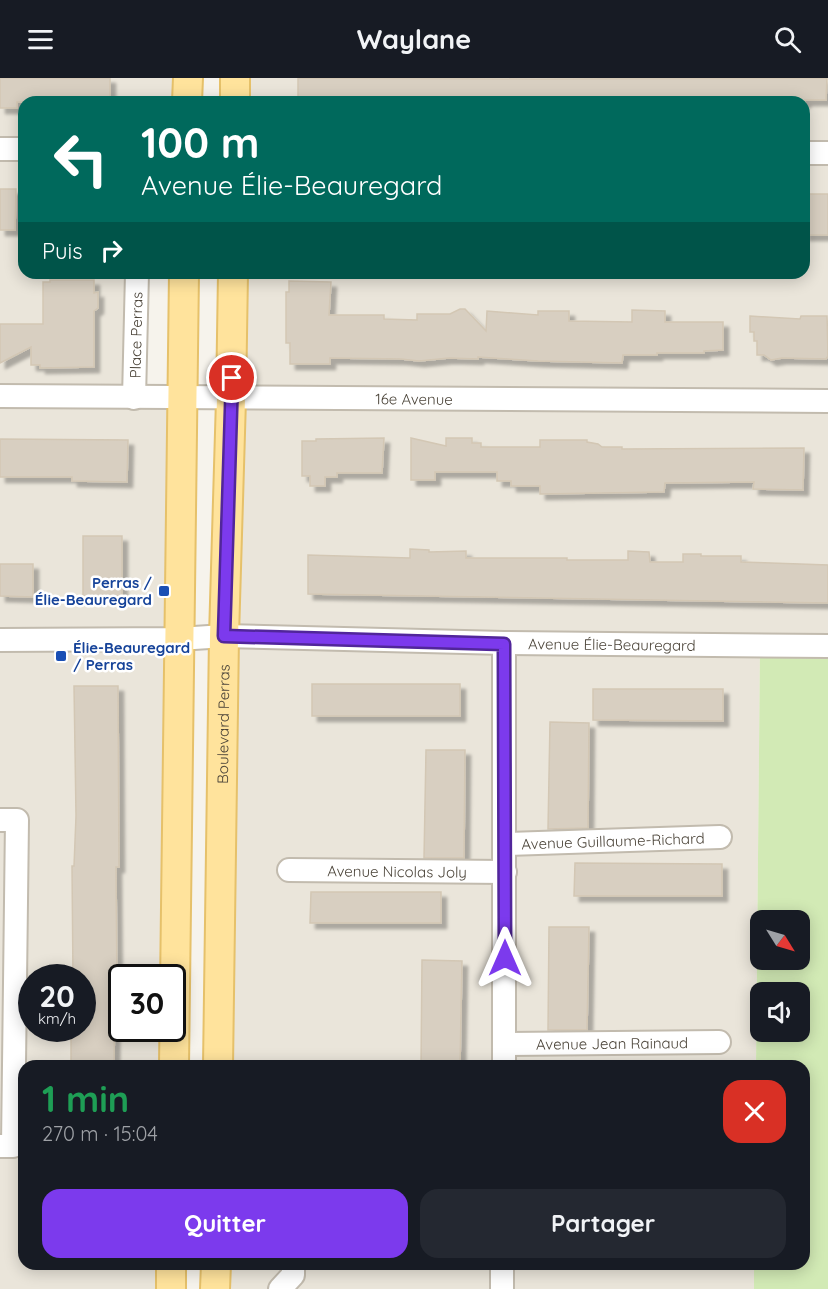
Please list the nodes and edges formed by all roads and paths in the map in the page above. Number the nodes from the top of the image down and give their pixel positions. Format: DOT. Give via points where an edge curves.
graph roads {
  1 [pos="188,78"];
  2 [pos="235,78"];
  3 [pos="187,96"];
  4 [pos="235,96"];
  5 [pos="0,149"];
  6 [pos="18,149"];
  7 [pos="810,153"];
  8 [pos="828,153"];
  9 [pos="136,279"];
  10 [pos="184,279"];
  11 [pos="233,279"];
  12 [pos="0,396"];
  13 [pos="134,398"];
  14 [pos="181,399"];
  15 [pos="231,399"];
  16 [pos="828,401"];
  17 [pos="224,636"];
  18 [pos="179,639"];
  19 [pos="0,640"];
  20 [pos="504,644"];
  21 [pos="828,646"];
  22 [pos="0,820"];
  23 [pos="720,837"];
  24 [pos="505,844"];
  25 [pos="289,870"];
  26 [pos="505,872"];
  27 [pos="719,1042"];
  28 [pos="504,1044"];
  29 [pos="174,1060"];
  30 [pos="218,1060"];
  31 [pos="504,1060"];
  32 [pos="0,1146"];
  33 [pos="171,1270"];
  34 [pos="216,1270"];
  35 [pos="293,1270"];
  36 [pos="502,1270"];
  37 [pos="171,1289"];
  38 [pos="215,1289"];
  39 [pos="280,1289"];
  40 [pos="502,1289"];
  1 -- 3 [label="main road"];
  2 -- 4 [label="main road"];
  5 -- 6 [label="street"];
  7 -- 8 [label="street"];
  9 -- 13 [label="street, Place Perras"];
  10 -- 14 [label="main road"];
  11 -- 15 [label="main road, Boulevard Perras"];
  12 -- 13 [label="street, 16e Avenue"];
  13 -- 14 [label="street, 16e Avenue"];
  14 -- 15 [label="street, 16e Avenue"];
  14 -- 18 [label="main road"];
  15 -- 16 [label="street, 16e Avenue"];
  15 -- 17 [label="main road, Boulevard Perras"];
  17 -- 18 [label="street, Avenue Élie-Beauregard"];
  17 -- 20 [label="street, Avenue Élie-Beauregard"];
  17 -- 30 [label="main road, Boulevard Perras"];
  18 -- 19 [label="street, Avenue Élie-Beauregard"];
  18 -- 29 [label="main road"];
  20 -- 21 [label="street, Avenue Élie-Beauregard"];
  20 -- 24 [label="street"];
  22 -- 32 [label="street" via="17,820 13,1146"];
  23 -- 24 [label="street, Avenue Guillaume-Richard"];
  24 -- 26 [label="street"];
  25 -- 26 [label="street, Avenue Nicolas Joly"];
  26 -- 28 [label="street"];
  27 -- 28 [label="street, Avenue Jean Rainaud"];
  28 -- 31 [label="street"];
  33 -- 37 [label="main road"];
  34 -- 38 [label="main road"];
  35 -- 39 [label="street"];
  36 -- 40 [label="street"];
}
